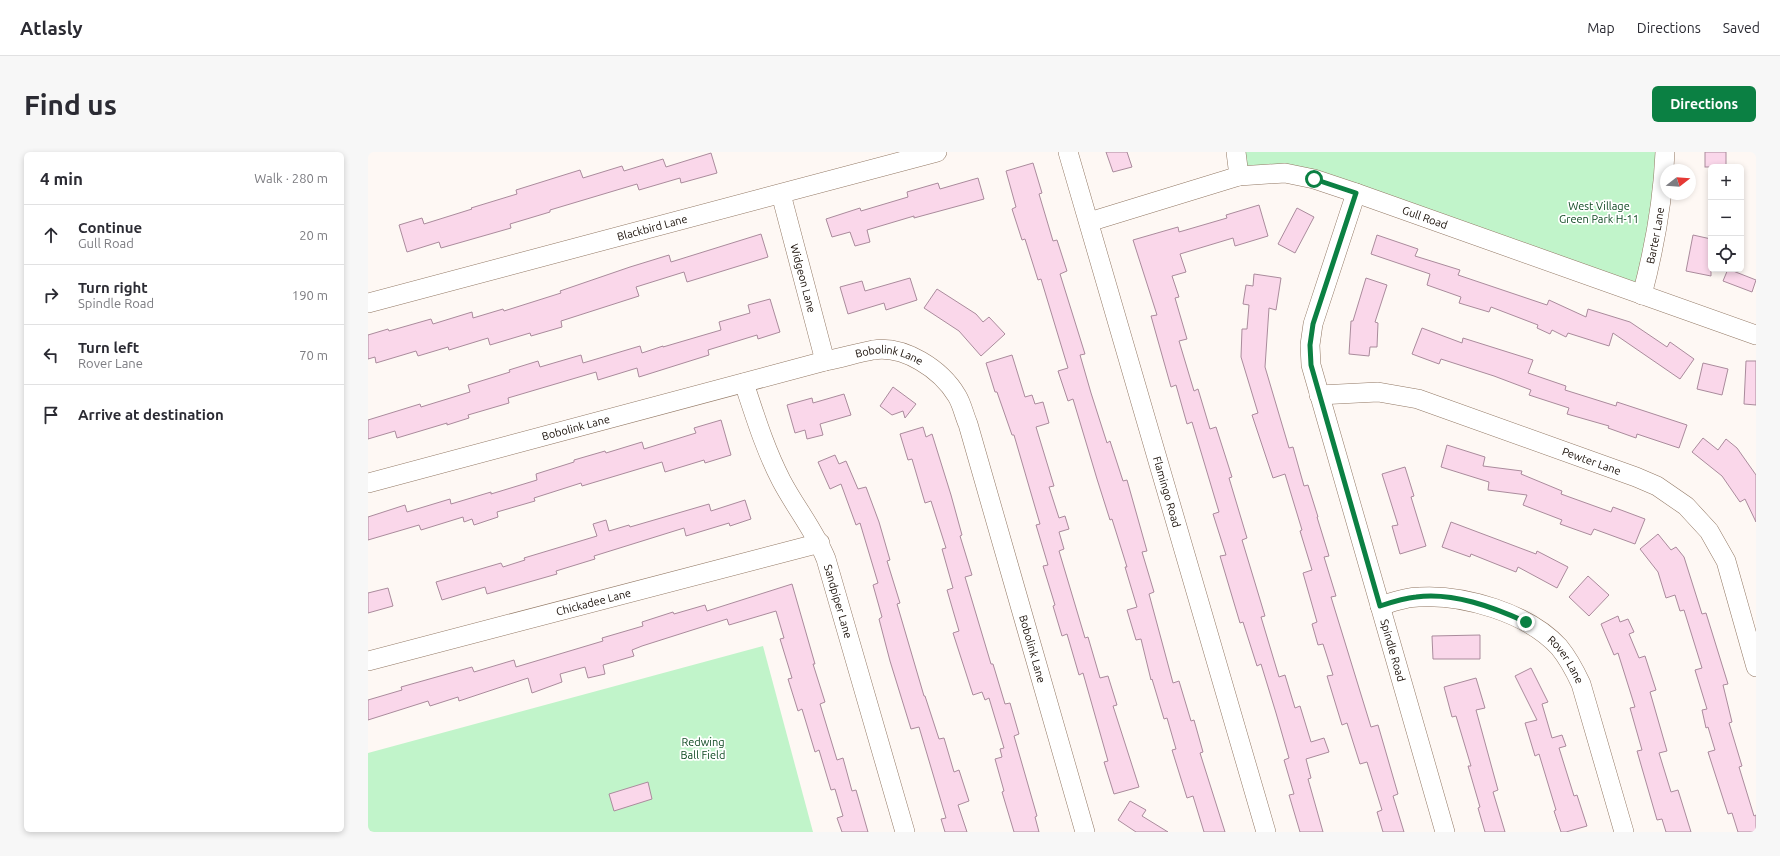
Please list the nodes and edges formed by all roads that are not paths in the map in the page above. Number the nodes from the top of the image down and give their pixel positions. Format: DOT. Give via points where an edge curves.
graph roads {
  1 [pos="937,152"];
  2 [pos="1068,152"];
  3 [pos="1236,152"];
  4 [pos="1665,152"];
  5 [pos="891,158"];
  6 [pos="1239,176"];
  7 [pos="1356,193"];
  8 [pos="781,194"];
  9 [pos="1088,222"];
  10 [pos="1642,295"];
  11 [pos="368,303"];
  12 [pos="1756,335"];
  13 [pos="825,362"];
  14 [pos="744,383"];
  15 [pos="1319,395"];
  16 [pos="368,483"];
  17 [pos="820,543"];
  18 [pos="1380,606"];
  19 [pos="368,661"];
  20 [pos="1756,666"];
  21 [pos="905,832"];
  22 [pos="1086,832"];
  23 [pos="1266,832"];
  24 [pos="1445,832"];
  25 [pos="1624,832"];
  1 -- 5 [label="street, Blackbird Lane"];
  2 -- 9 [label="street, Flamingo Road"];
  3 -- 6 [label="street"];
  4 -- 10 [label="street, Barter Lane" via="1664,190 1656,242"];
  5 -- 8 [label="street, Blackbird Lane"];
  6 -- 7 [label="street, Gull Road" via="1285,173 1314,179"];
  6 -- 9 [label="street, Gull Road"];
  7 -- 10 [label="street, Gull Road"];
  7 -- 15 [label="street, Spindle Road" via="1313,324 1311,365"];
  8 -- 11 [label="street, Blackbird Lane"];
  8 -- 13 [label="street, Widgeon Lane"];
  9 -- 23 [label="street, Flamingo Road"];
  10 -- 12 [label="street, Gull Road"];
  13 -- 14 [label="street, Bobolink Lane"];
  13 -- 22 [label="street, Bobolink Lane" via="874,350 904,353 929,365 957,396 968,424"];
  14 -- 16 [label="street, Bobolink Lane"];
  14 -- 17 [label="street, Sandpiper Lane" via="768,454"];
  15 -- 18 [label="street, Spindle Road"];
  15 -- 20 [label="street, Pewter Lane" via="1378,392 1418,399 1657,486 1686,506 1709,531 1726,561"];
  17 -- 19 [label="street, Chickadee Lane"];
  17 -- 21 [label="street, Sandpiper Lane"];
  18 -- 24 [label="street, Spindle Road"];
  18 -- 25 [label="street, Rover Lane" via="1417,597 1437,596 1468,601 1503,612 1545,634 1559,647 1581,684"];
}
